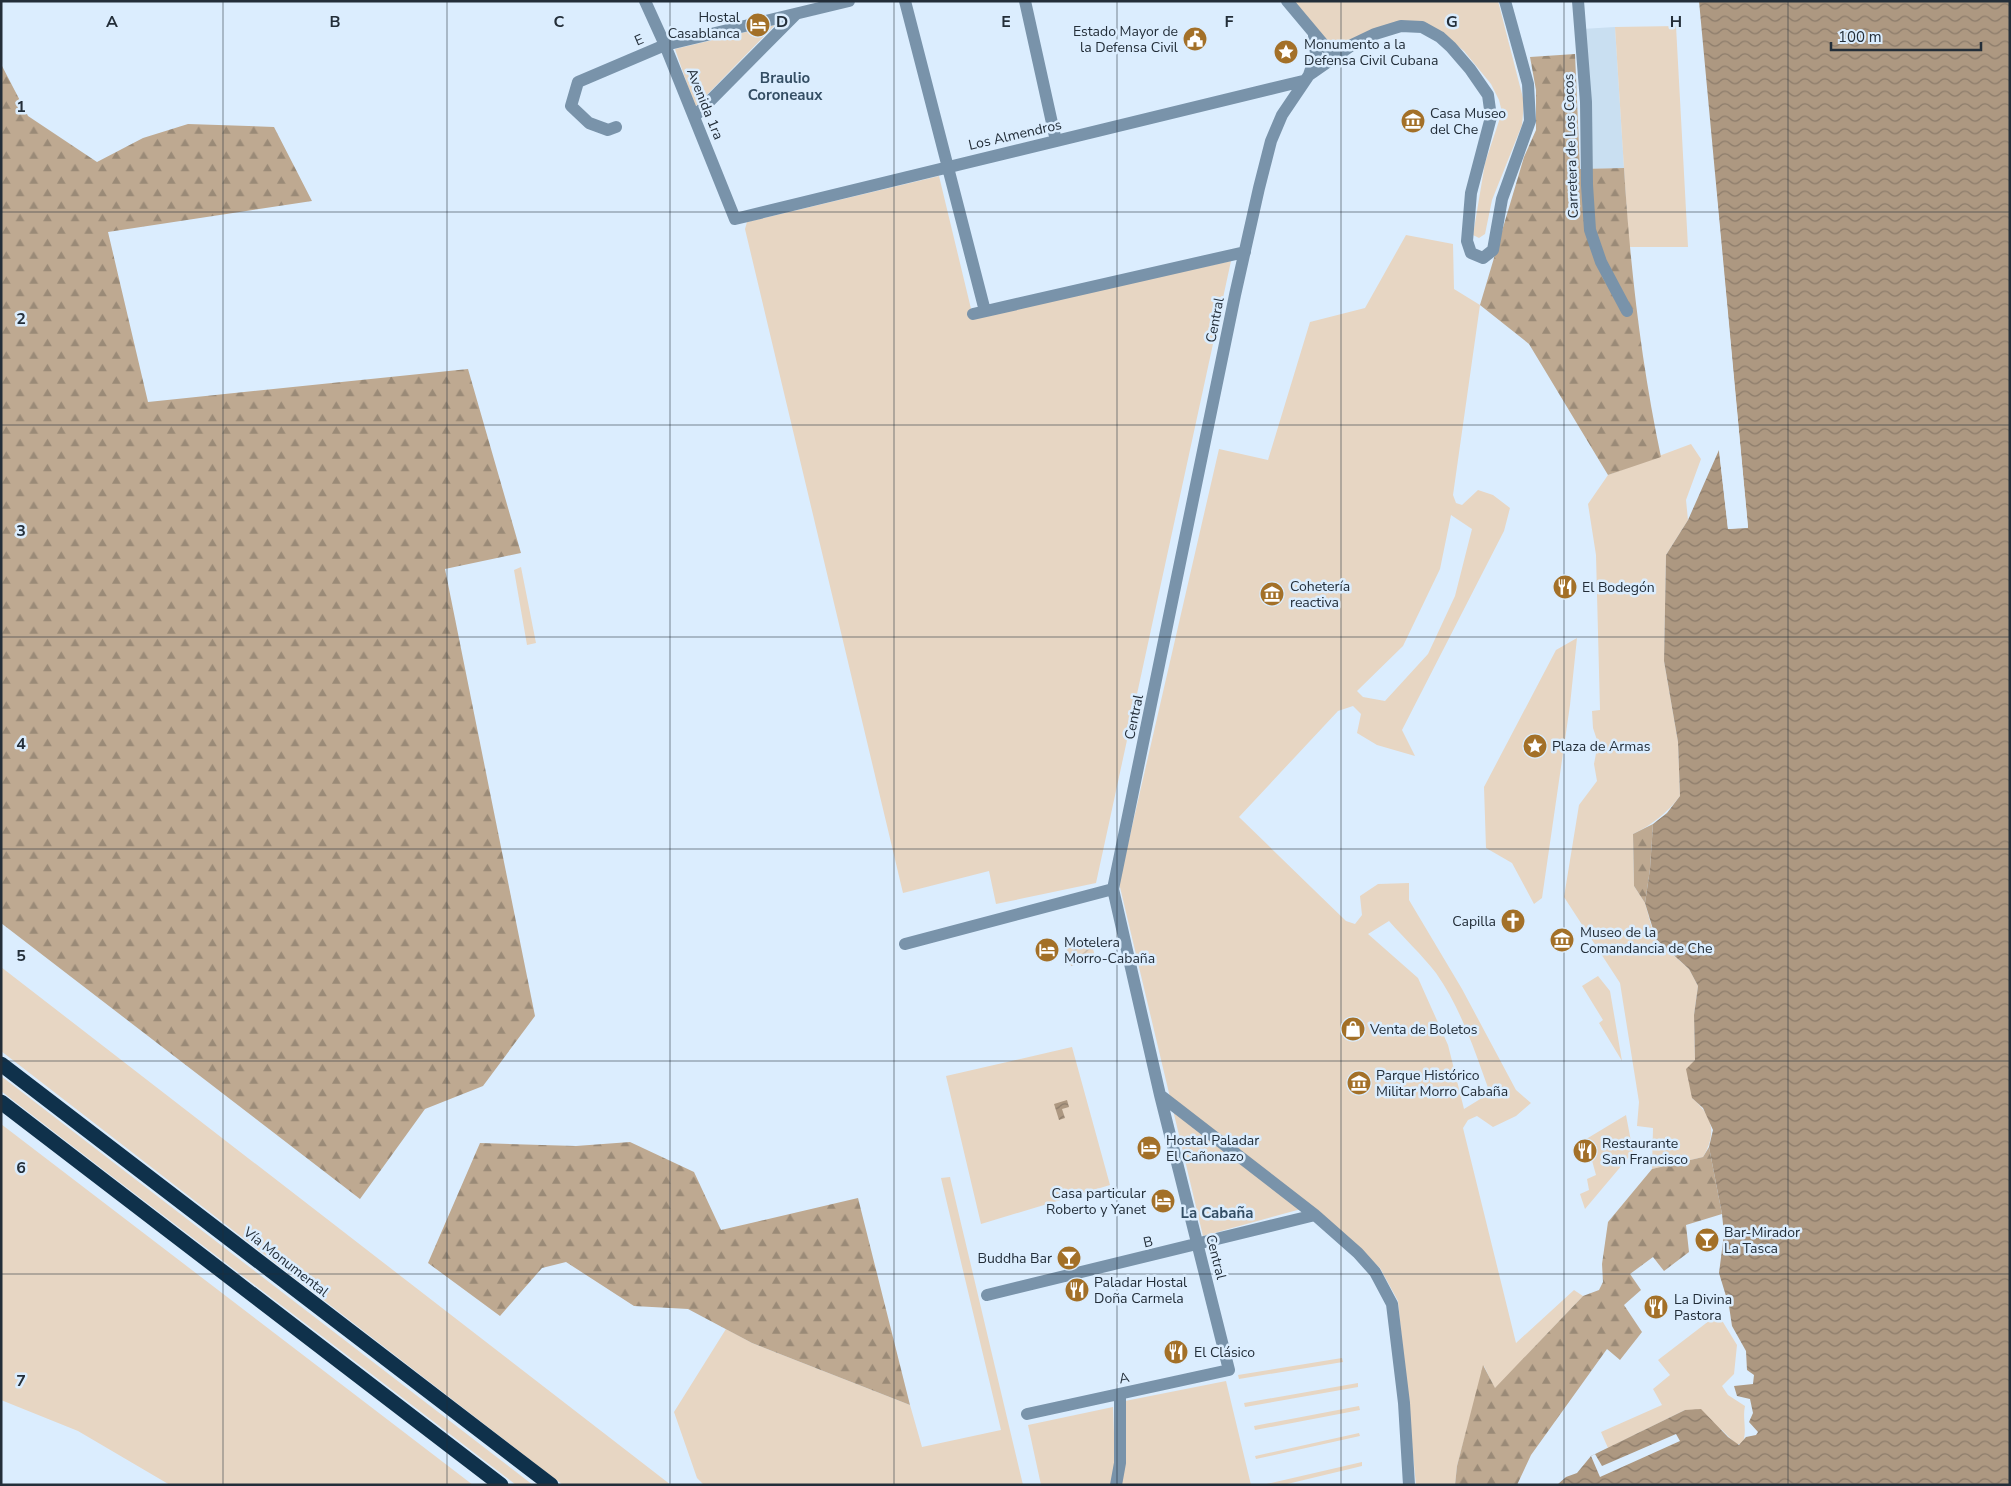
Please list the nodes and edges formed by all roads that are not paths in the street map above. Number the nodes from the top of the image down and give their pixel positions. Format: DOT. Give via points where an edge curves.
graph roads {
  1 [pos="645,1"];
  2 [pos="849,1"];
  3 [pos="905,1"];
  4 [pos="1025,1"];
  5 [pos="1287,1"];
  6 [pos="1505,1"];
  7 [pos="1578,1"];
  8 [pos="796,14"];
  9 [pos="1314,34"];
  10 [pos="665,45"];
  11 [pos="1324,45"];
  12 [pos="1352,45"];
  13 [pos="1334,57"];
  14 [pos="1306,78"];
  15 [pos="694,118"];
  16 [pos="616,127"];
  17 [pos="1056,141"];
  18 [pos="948,166"];
  19 [pos="735,219"];
  20 [pos="1245,252"];
  21 [pos="1628,311"];
  22 [pos="1113,890"];
  23 [pos="905,944"];
  24 [pos="1,1064"];
  25 [pos="1160,1095"];
  26 [pos="1,1102"];
  27 [pos="1315,1216"];
  28 [pos="1198,1245"];
  29 [pos="992,1294"];
  30 [pos="1229,1370"];
  31 [pos="1120,1394"];
  32 [pos="1027,1414"];
  33 [pos="501,1485"];
  34 [pos="551,1485"];
  35 [pos="1116,1485"];
  36 [pos="1409,1485"];
  1 -- 10 [label="street, Avenida 1ra"];
  2 -- 8 [label="street, E"];
  3 -- 18 [label="street"];
  4 -- 17 [label="street"];
  5 -- 9 [label="street"];
  6 -- 12 [label="street" via="1528,84 1530,121 1502,199 1493,250 1483,258 1471,253 1467,241 1471,193 1491,117 1488,94 1451,47 1422,28 1401,26"];
  7 -- 21 [label="street, Carretera de Los Cocos" via="1586,102 1590,230 1601,262"];
  8 -- 10 [label="street, E"];
  8 -- 15 [label="street"];
  9 -- 11 [label="street"];
  9 -- 14 [label="street" via="1316,54"];
  10 -- 15 [label="street, Avenida 1ra"];
  10 -- 16 [label="street, E" via="578,82 571,106 589,123 608,130"];
  11 -- 12 [label="street" via="1334,48"];
  11 -- 13 [label="street"];
  12 -- 13 [label="street"];
  13 -- 14 [label="street"];
  14 -- 17 [label="street, Los Almendros"];
  14 -- 20 [label="street, Central" via="1282,115 1271,141"];
  15 -- 19 [label="street, Avenida 1ra"];
  17 -- 18 [label="street, Los Almendros"];
  18 -- 19 [label="street, Los Almendros"];
  18 -- 20 [label="street" via="979,313"];
  20 -- 22 [label="street, Central"];
  22 -- 23 [label="street"];
  22 -- 25 [label="street, Central"];
  24 -- 34 [label="highway, Vía Monumental"];
  25 -- 27 [label="street"];
  25 -- 28 [label="street, Central"];
  26 -- 33 [label="highway"];
  27 -- 28 [label="street, B"];
  27 -- 36 [label="street" via="1375,1272 1392,1304 1404,1403"];
  28 -- 29 [label="street, B"];
  28 -- 30 [label="street, Central"];
  30 -- 31 [label="street, A"];
  31 -- 32 [label="street, A"];
  31 -- 35 [label="street" via="1120,1463"];
}
